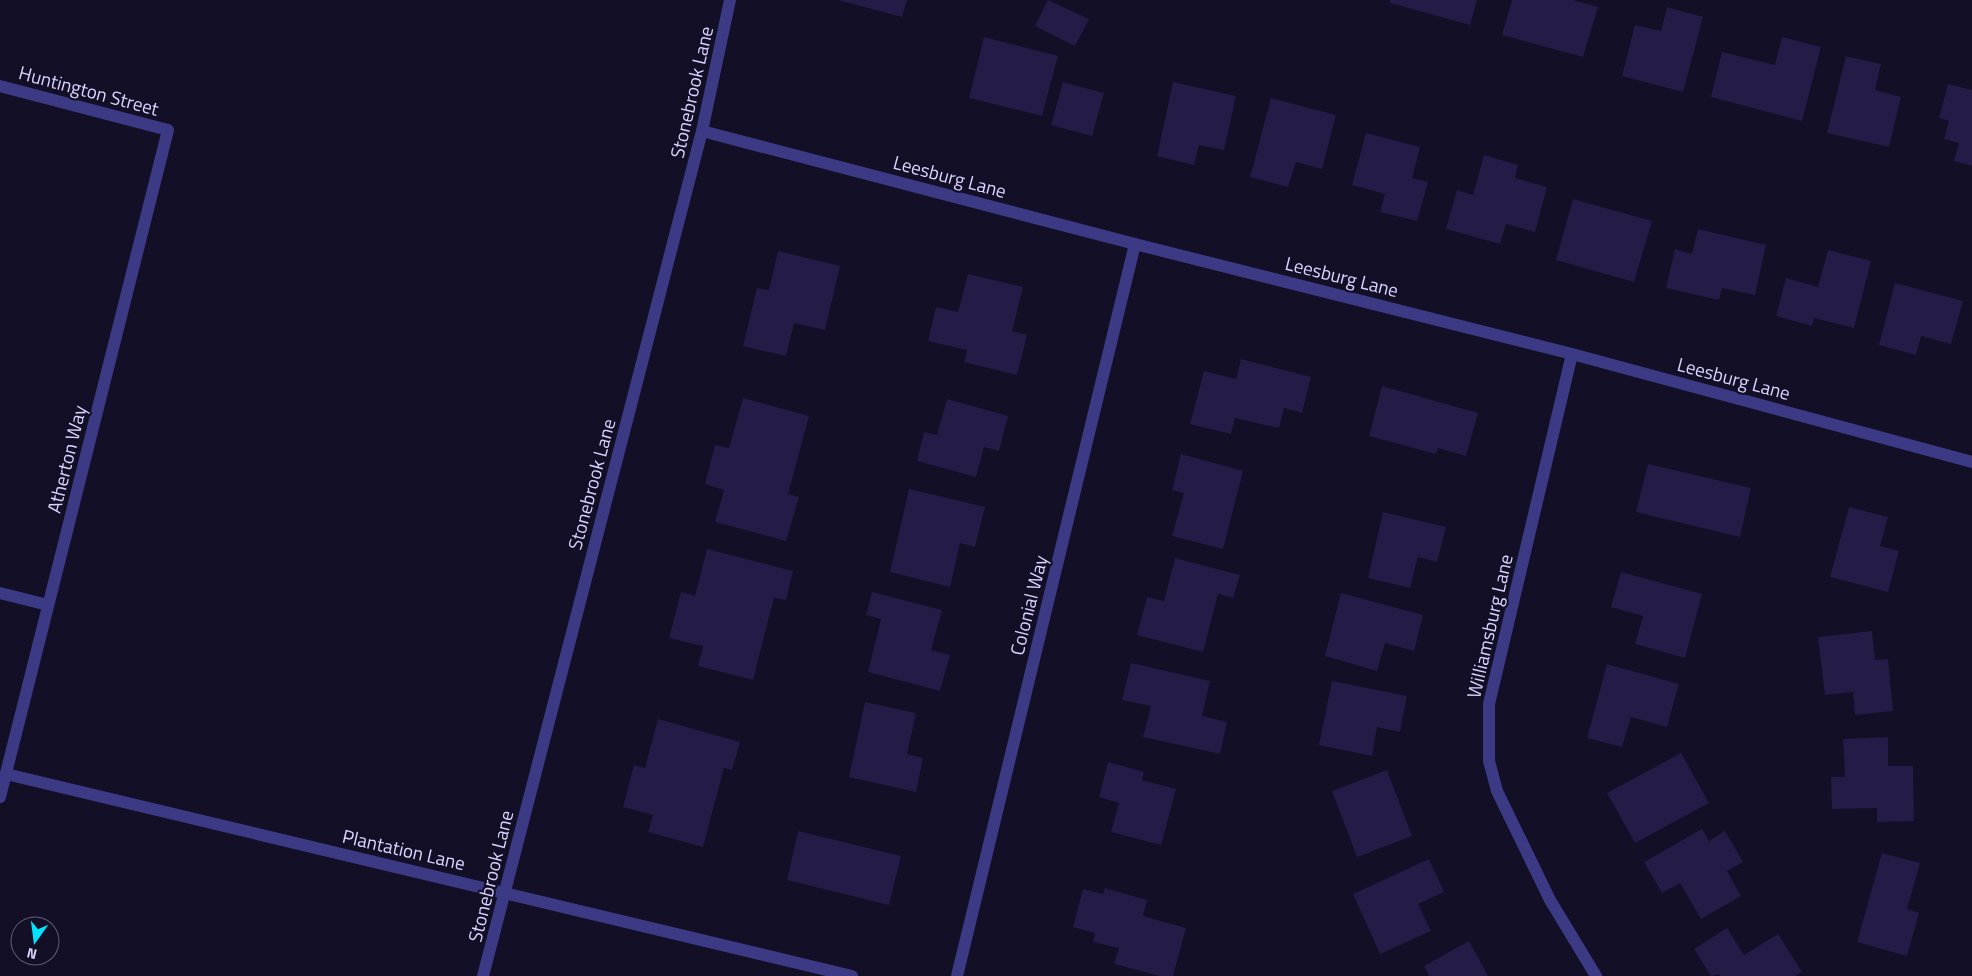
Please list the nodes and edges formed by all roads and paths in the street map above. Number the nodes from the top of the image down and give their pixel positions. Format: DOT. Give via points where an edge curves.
graph roads {
  1 [pos="730,0"];
  2 [pos="0,86"];
  3 [pos="168,130"];
  4 [pos="702,131"];
  5 [pos="1135,244"];
  6 [pos="1572,354"];
  7 [pos="1972,462"];
  8 [pos="0,593"];
  9 [pos="48,605"];
  10 [pos="6,774"];
  11 [pos="0,797"];
  12 [pos="504,892"];
  13 [pos="483,976"];
  14 [pos="852,976"];
  15 [pos="957,976"];
  16 [pos="1596,976"];
  1 -- 4 [label="street, Stonebrook Lane"];
  2 -- 3 [label="street, Huntington Street"];
  3 -- 9 [label="street, Atherton Way"];
  4 -- 5 [label="street, Leesburg Lane"];
  4 -- 12 [label="street, Stonebrook Lane"];
  5 -- 6 [label="street, Leesburg Lane"];
  5 -- 15 [label="street, Colonial Way"];
  6 -- 7 [label="street, Leesburg Lane"];
  6 -- 16 [label="street, Williamsburg Lane" via="1489,704 1489,761 1497,791 1550,900"];
  8 -- 9 [label="street"];
  9 -- 10 [label="street, Atherton Way"];
  10 -- 11 [label="street, Atherton Way"];
  10 -- 12 [label="street, Plantation Lane"];
  12 -- 13 [label="street, Stonebrook Lane"];
  12 -- 14 [label="street, Plantation Lane"];
}
